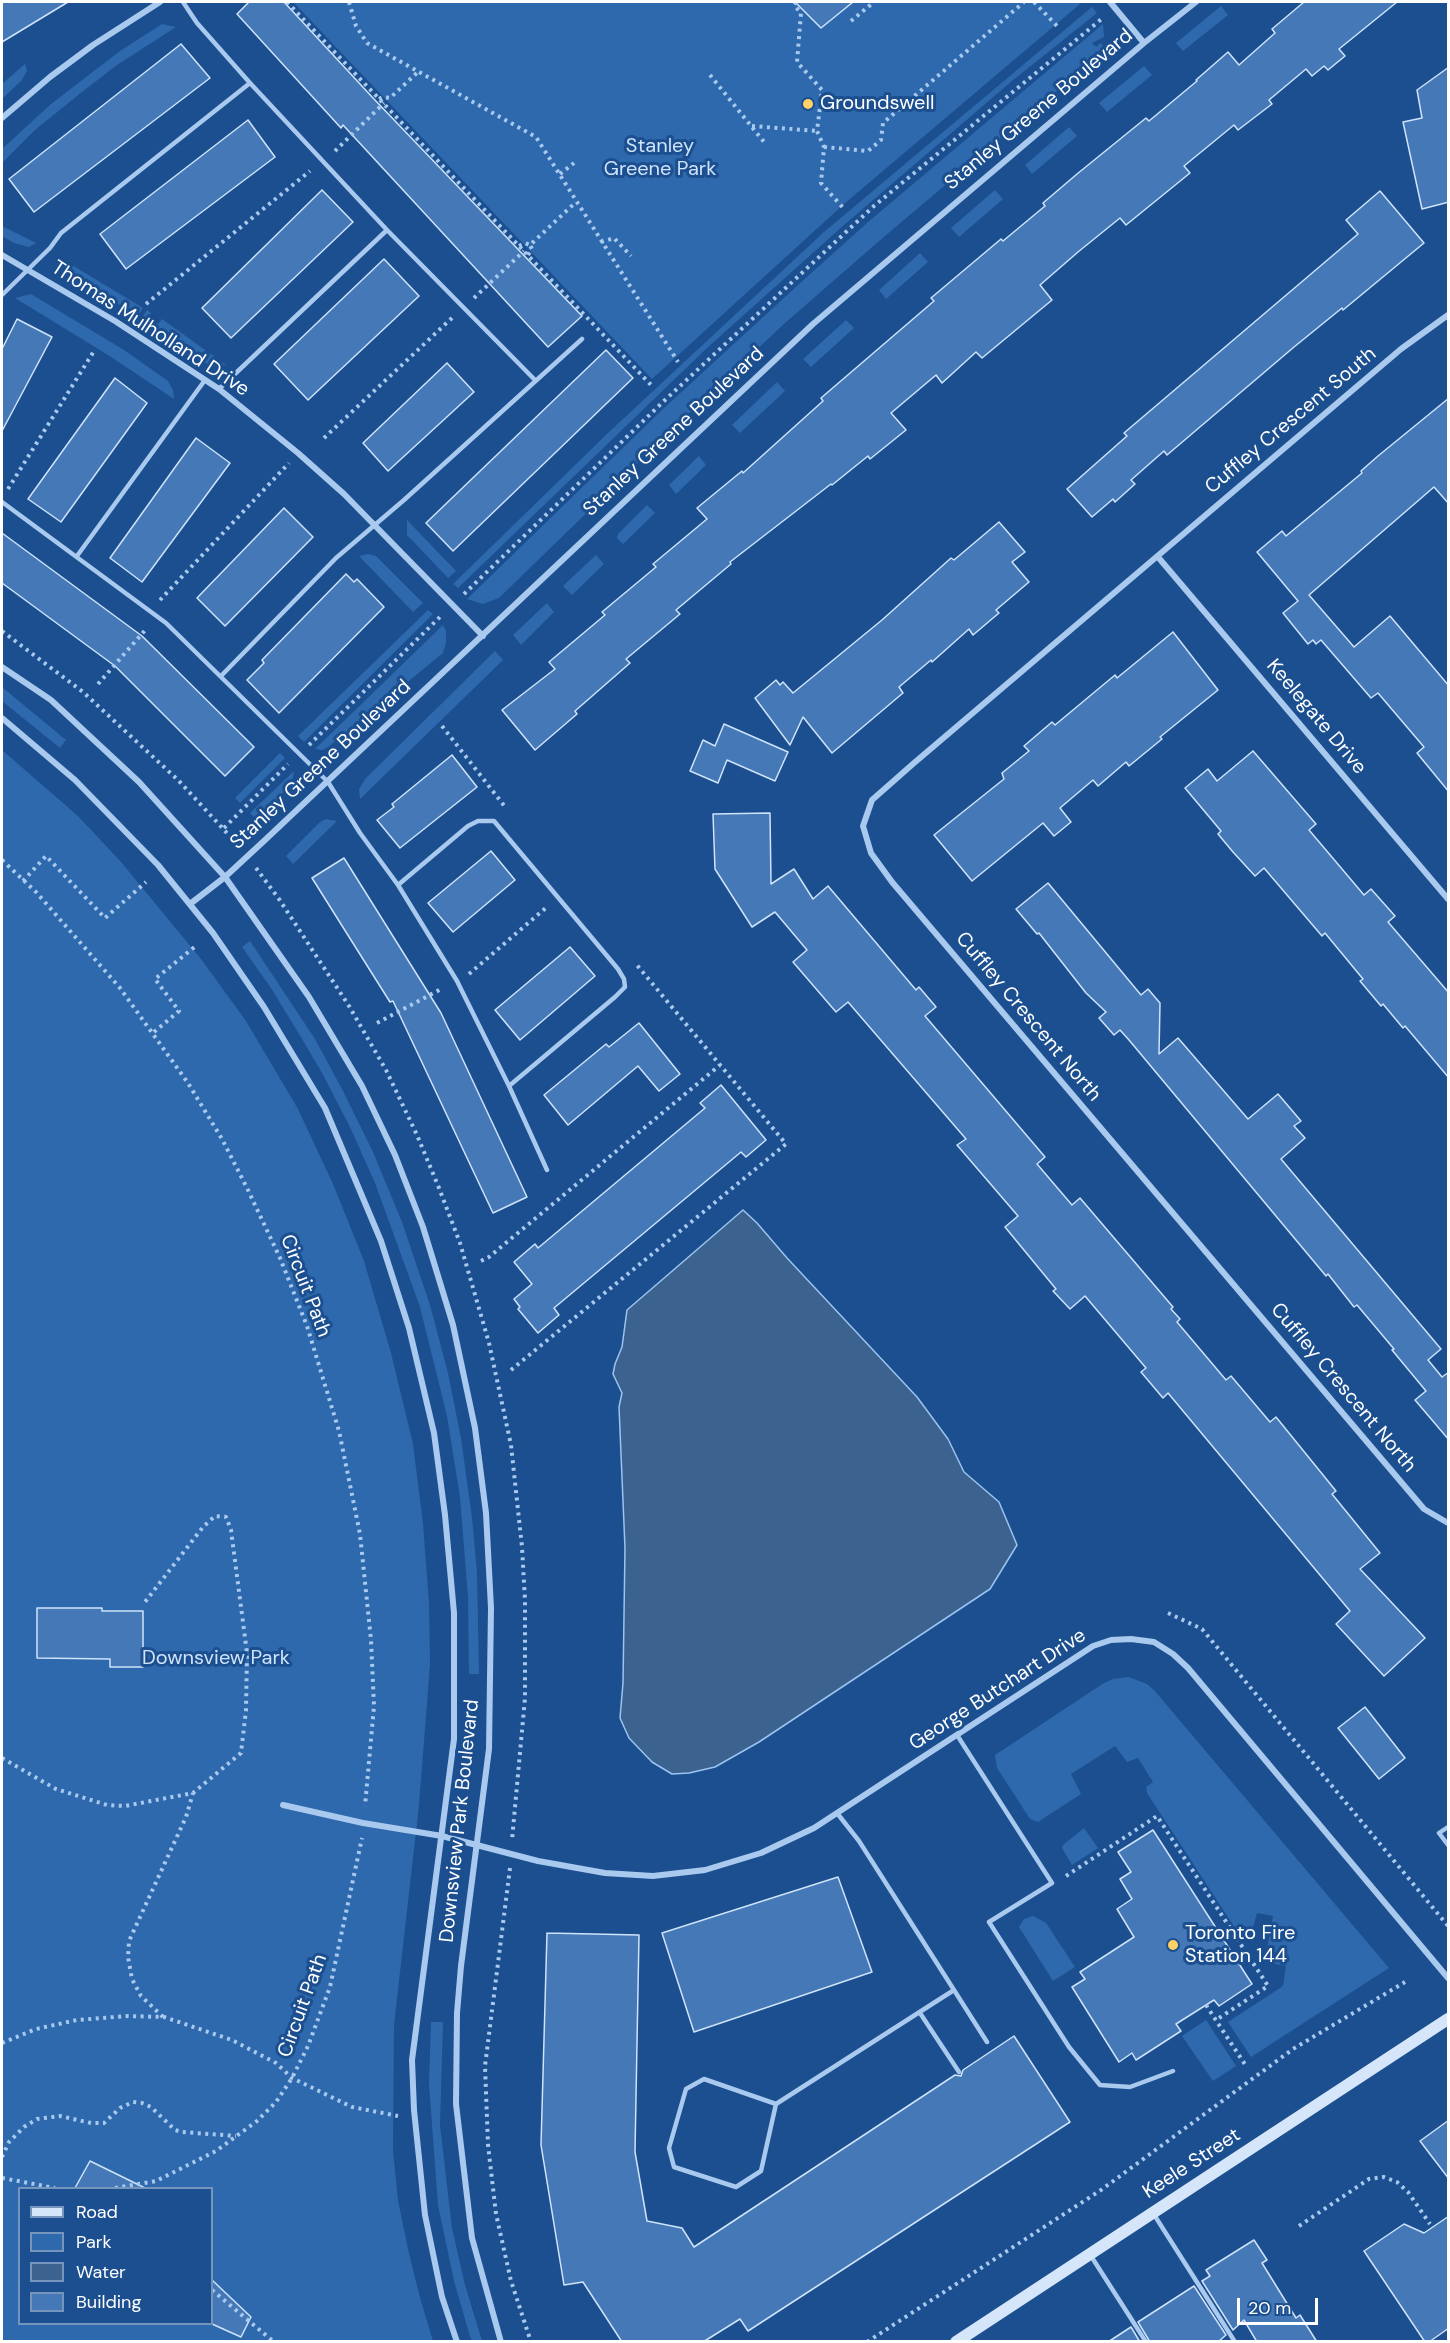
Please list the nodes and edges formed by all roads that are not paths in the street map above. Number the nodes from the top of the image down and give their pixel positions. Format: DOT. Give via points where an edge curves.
graph roads {
  1 [pos="160,2"];
  2 [pos="183,2"];
  3 [pos="1110,2"];
  4 [pos="1196,2"];
  5 [pos="1144,43"];
  6 [pos="250,83"];
  7 [pos="2,118"];
  8 [pos="387,230"];
  9 [pos="2,255"];
  10 [pos="28,269"];
  11 [pos="2,295"];
  12 [pos="1449,315"];
  13 [pos="582,339"];
  14 [pos="205,380"];
  15 [pos="535,380"];
  16 [pos="219,389"];
  17 [pos="2,502"];
  18 [pos="375,525"];
  19 [pos="77,556"];
  20 [pos="1158,557"];
  21 [pos="483,636"];
  22 [pos="2,667"];
  23 [pos="221,676"];
  24 [pos="2,718"];
  25 [pos="328,782"];
  26 [pos="225,877"];
  27 [pos="398,885"];
  28 [pos="1449,899"];
  29 [pos="190,904"];
  30 [pos="509,1086"];
  31 [pos="547,1170"];
  32 [pos="1449,1523"];
  33 [pos="957,1735"];
  34 [pos="283,1805"];
  35 [pos="837,1813"];
  36 [pos="1449,1827"];
  37 [pos="442,1836"];
  38 [pos="476,1844"];
  39 [pos="1449,1845"];
  40 [pos="1449,1978"];
  41 [pos="954,1990"];
  42 [pos="920,2013"];
  43 [pos="1449,2019"];
  44 [pos="987,2042"];
  45 [pos="1173,2071"];
  46 [pos="959,2072"];
  47 [pos="776,2104"];
  48 [pos="1153,2213"];
  49 [pos="1090,2254"];
  50 [pos="457,2342"];
  51 [pos="501,2342"];
  52 [pos="956,2342"];
  53 [pos="1146,2342"];
  54 [pos="1235,2342"];
  1 -- 7 [label="street" via="50,76"];
  2 -- 6 [label="lane"];
  3 -- 5 [label="street"];
  4 -- 5 [label="street, Stanley Greene Boulevard"];
  5 -- 21 [label="street, Stanley Greene Boulevard" via="813,324"];
  6 -- 8 [label="lane"];
  6 -- 10 [label="lane" via="61,233"];
  8 -- 15 [label="lane"];
  8 -- 16 [label="lane"];
  9 -- 10 [label="street, Thomas Mulholland Drive"];
  10 -- 11 [label="lane"];
  10 -- 14 [label="street, Thomas Mulholland Drive"];
  12 -- 20 [label="street, Cuffley Crescent South" via="1401,349"];
  13 -- 15 [label="lane"];
  14 -- 16 [label="street, Thomas Mulholland Drive"];
  14 -- 19 [label="lane"];
  15 -- 18 [label="lane"];
  16 -- 18 [label="street, Thomas Mulholland Drive" via="298,453"];
  17 -- 19 [label="lane"];
  18 -- 21 [label="street, Thomas Mulholland Drive"];
  18 -- 23 [label="lane" via="336,558"];
  19 -- 23 [label="lane" via="166,623"];
  20 -- 28 [label="street, Keelegate Drive"];
  20 -- 32 [label="street, Cuffley Crescent North" via="872,800 863,826 871,853 1424,1509"];
  21 -- 25 [label="street, Stanley Greene Boulevard"];
  22 -- 26 [label="street, Downsview Park Boulevard" via="51,700 131,775"];
  23 -- 25 [label="lane"];
  24 -- 29 [label="street, Downsview Park Boulevard" via="75,780 146,852"];
  25 -- 26 [label="street, Stanley Greene Boulevard"];
  25 -- 27 [label="lane"];
  26 -- 29 [label="street, Stanley Greene Boulevard"];
  26 -- 38 [label="street, Downsview Park Boulevard" via="309,997 362,1086 419,1217 453,1325 475,1428 486,1514 491,1608 489,1749"];
  27 -- 30 [label="lane" via="457,981"];
  27 -- 30 [label="lane" via="468,826 494,821 624,979 625,987 615,997"];
  29 -- 37 [label="street, Downsview Park Boulevard" via="264,1007 325,1108 381,1241 409,1328 434,1432 454,1613 454,1739"];
  30 -- 31 [label="lane"];
  33 -- 35 [label="street, George Butchart Drive"];
  33 -- 40 [label="street, George Butchart Drive" via="1094,1646 1111,1640 1154,1642 1188,1668"];
  33 -- 45 [label="lane" via="1052,1883 989,1922 1069,2047 1100,2085 1130,2087"];
  34 -- 37 [label="street, George Butchart Drive"];
  35 -- 38 [label="street, George Butchart Drive" via="761,1853 705,1870 652,1876 553,1864"];
  35 -- 41 [label="lane"];
  36 -- 39 [label="lane" via="1439,1833"];
  37 -- 38 [label="street, George Butchart Drive"];
  37 -- 50 [label="street, Downsview Park Boulevard" via="412,2060 425,2216 442,2297"];
  38 -- 51 [label="street, Downsview Park Boulevard" via="457,2013 456,2104 472,2238"];
  41 -- 42 [label="lane"];
  41 -- 44 [label="lane"];
  42 -- 46 [label="lane"];
  42 -- 47 [label="lane"];
  43 -- 48 [label="main road, Keele Street"];
  47 -- 47 [label="lane" via="704,2079 686,2089 669,2148 674,2167 736,2187 761,2171"];
  48 -- 49 [label="main road, Keele Street"];
  48 -- 54 [label="lane"];
  49 -- 52 [label="main road, Keele Street"];
  49 -- 53 [label="lane"];
}
